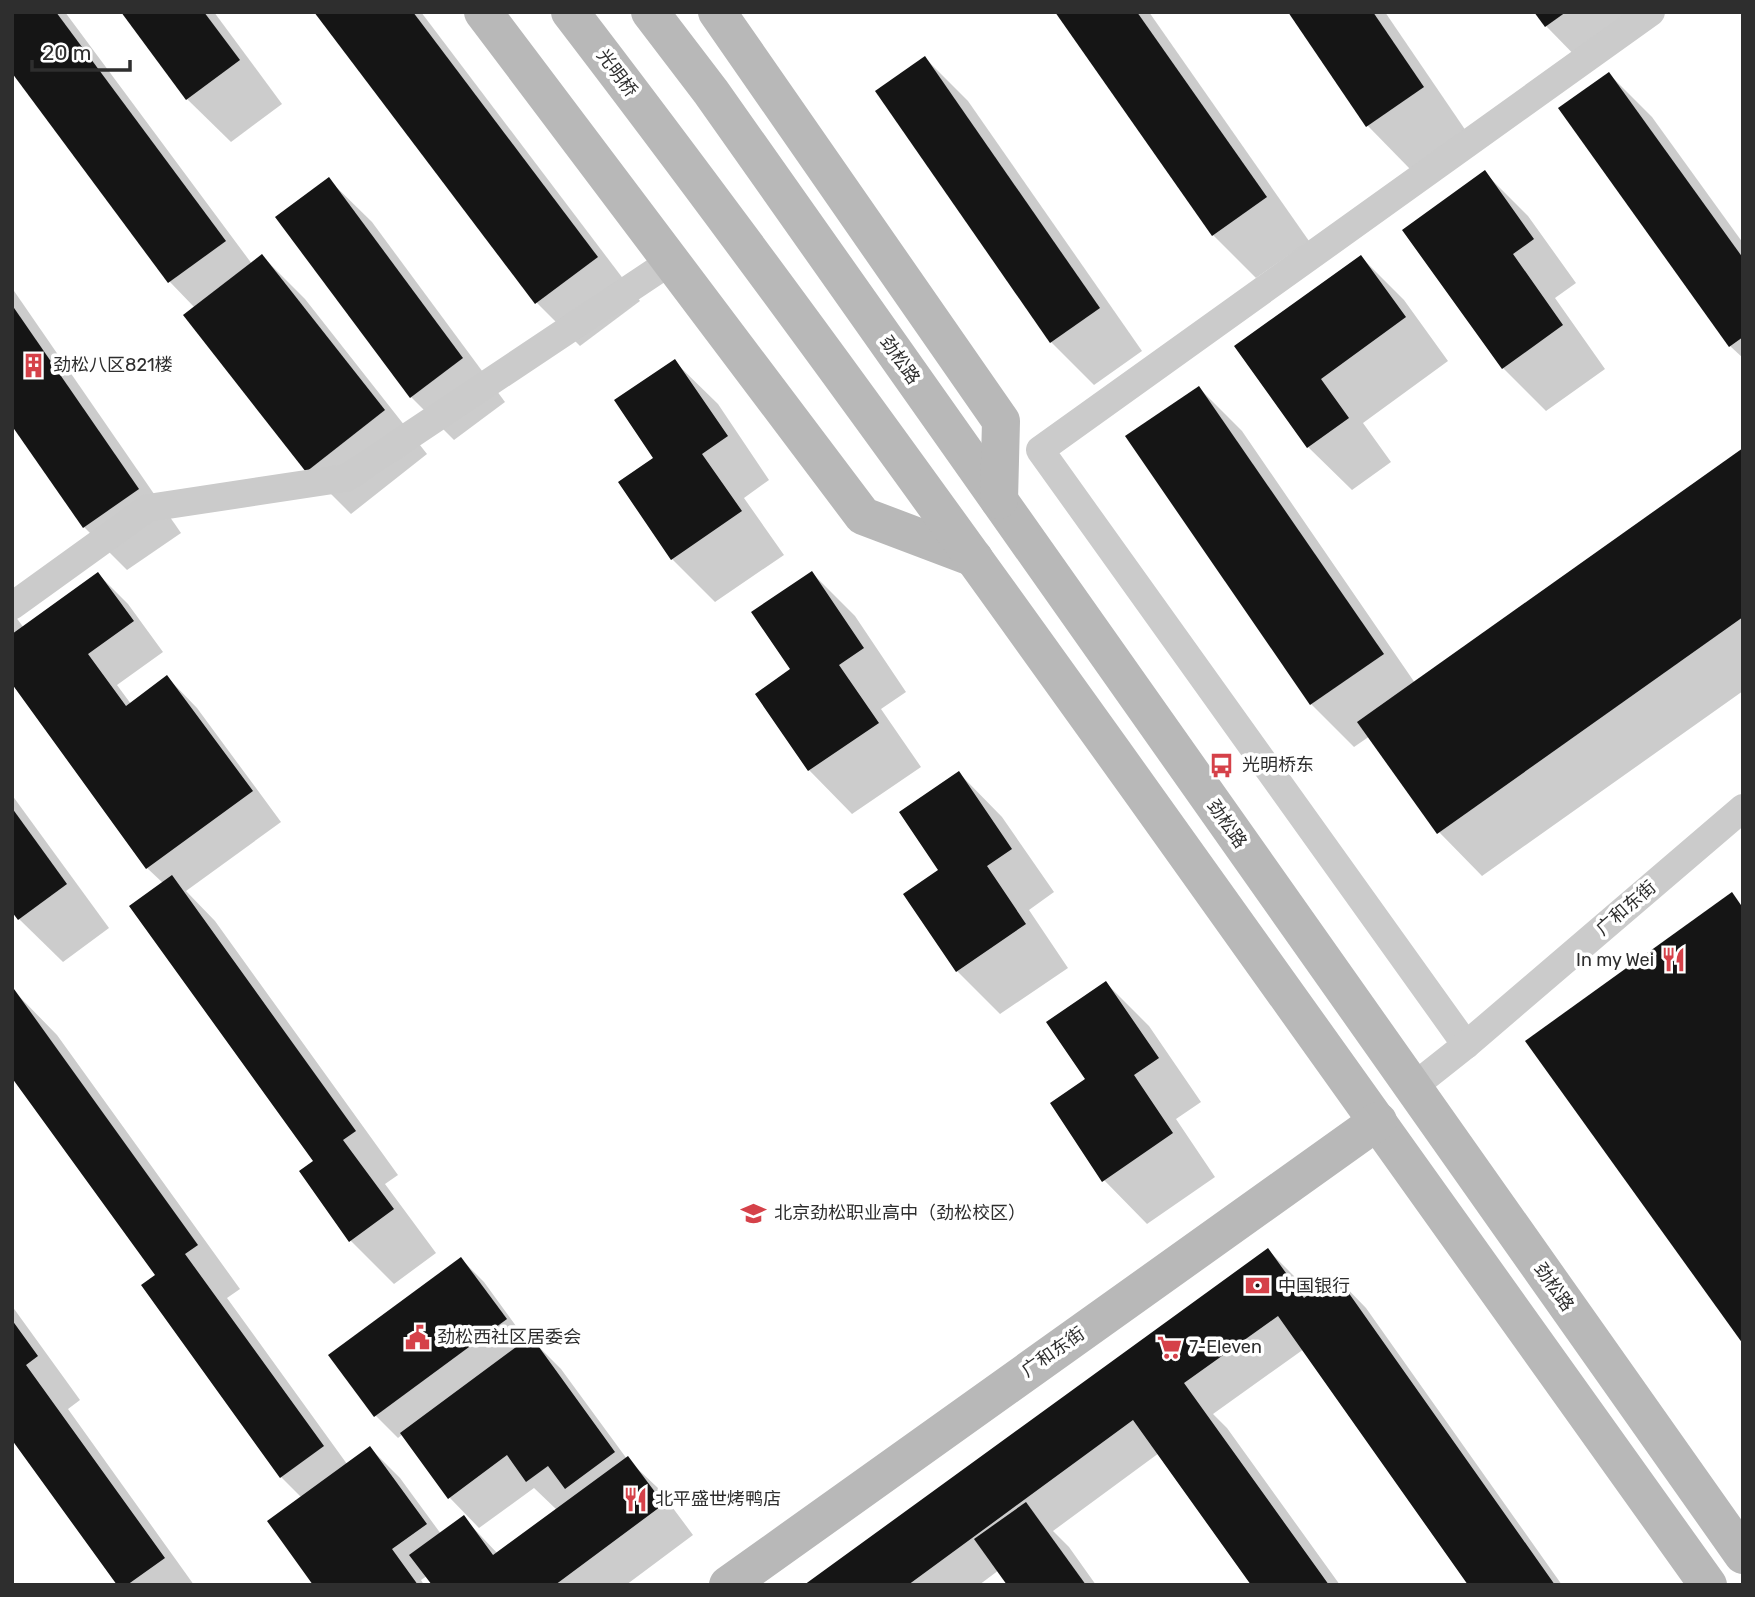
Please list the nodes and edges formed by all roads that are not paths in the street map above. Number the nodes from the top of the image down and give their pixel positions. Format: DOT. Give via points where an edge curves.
graph roads {
  1 [pos="483,12"];
  2 [pos="570,12"];
  3 [pos="650,12"];
  4 [pos="717,12"];
  5 [pos="1651,12"];
  6 [pos="671,261"];
  7 [pos="999,500"];
  8 [pos="974,558"];
  9 [pos="12,606"];
  10 [pos="1743,808"];
  11 [pos="1466,1045"];
  12 [pos="1413,1087"];
  13 [pos="1378,1121"];
  14 [pos="1743,1555"];
  15 [pos="728,1585"];
  16 [pos="1708,1585"];
  1 -- 6 [label="main road"];
  2 -- 8 [label="main road, 光明桥"];
  3 -- 7 [label="main road, 劲松路"];
  4 -- 7 [label="main road" via="1002,421"];
  5 -- 11 [label="street" via="1040,450"];
  6 -- 8 [label="main road" via="863,516"];
  6 -- 9 [label="street" via="346,478 148,508"];
  7 -- 12 [label="main road, 劲松路"];
  8 -- 13 [label="main road"];
  10 -- 11 [label="street, 广和东街"];
  11 -- 12 [label="street, 广和东街"];
  12 -- 14 [label="main road, 劲松路"];
  13 -- 15 [label="main road, 广和东街"];
  13 -- 16 [label="main road"];
}
